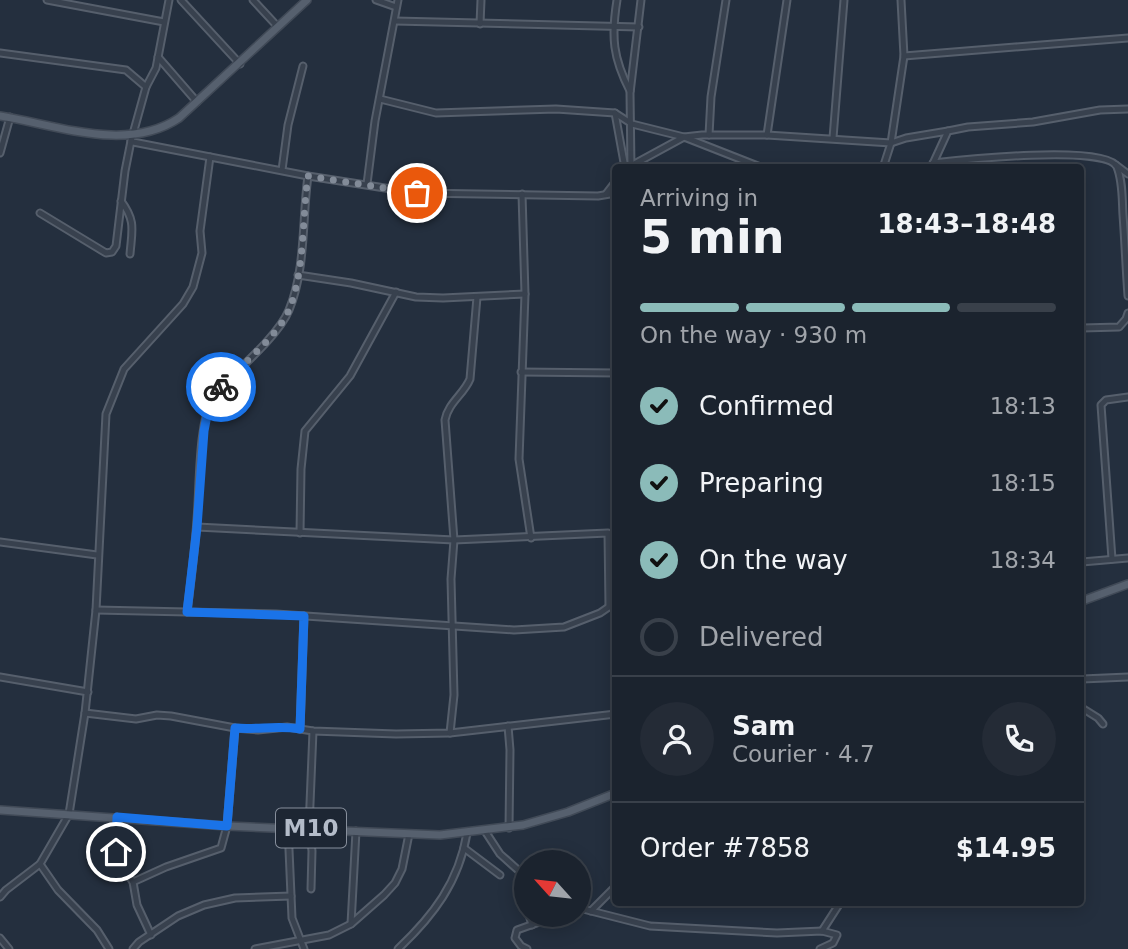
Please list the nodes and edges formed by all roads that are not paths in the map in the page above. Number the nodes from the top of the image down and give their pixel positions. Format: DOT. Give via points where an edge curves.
graph roads {
  1 [pos="47,0"];
  2 [pos="169,0"];
  3 [pos="181,0"];
  4 [pos="253,0"];
  5 [pos="307,0"];
  6 [pos="376,0"];
  7 [pos="481,0"];
  8 [pos="617,0"];
  9 [pos="641,0"];
  10 [pos="726,0"];
  11 [pos="787,0"];
  12 [pos="844,0"];
  13 [pos="901,0"];
  14 [pos="397,3"];
  15 [pos="395,21"];
  16 [pos="164,22"];
  17 [pos="480,24"];
  18 [pos="612,26"];
  19 [pos="278,27"];
  20 [pos="639,27"];
  21 [pos="1128,38"];
  22 [pos="0,53"];
  23 [pos="158,57"];
  24 [pos="904,57"];
  25 [pos="240,64"];
  26 [pos="303,66"];
  27 [pos="146,86"];
  28 [pos="630,93"];
  29 [pos="380,99"];
  30 [pos="197,102"];
  31 [pos="1128,109"];
  32 [pos="615,113"];
  33 [pos="0,116"];
  34 [pos="10,117"];
  35 [pos="632,124"];
  36 [pos="948,131"];
  37 [pos="709,135"];
  38 [pos="767,135"];
  39 [pos="684,137"];
  40 [pos="832,138"];
  41 [pos="131,139"];
  42 [pos="891,143"];
  43 [pos="0,153"];
  44 [pos="210,157"];
  45 [pos="628,164"];
  46 [pos="629,164"];
  47 [pos="634,164"];
  48 [pos="753,164"];
  49 [pos="884,164"];
  50 [pos="932,164"];
  51 [pos="939,164"];
  52 [pos="1116,165"];
  53 [pos="282,170"];
  54 [pos="1128,174"];
  55 [pos="308,176"];
  56 [pos="367,184"];
  57 [pos="612,186"];
  58 [pos="612,193"];
  59 [pos="522,194"];
  60 [pos="606,194"];
  61 [pos="121,201"];
  62 [pos="40,213"];
  63 [pos="130,254"];
  64 [pos="298,275"];
  65 [pos="396,292"];
  66 [pos="524,294"];
  67 [pos="1128,296"];
  68 [pos="477,297"];
  69 [pos="1128,313"];
  70 [pos="1084,328"];
  71 [pos="521,372"];
  72 [pos="612,373"];
  73 [pos="1128,397"];
  74 [pos="197,527"];
  75 [pos="300,533"];
  76 [pos="608,534"];
  77 [pos="612,534"];
  78 [pos="531,538"];
  79 [pos="454,540"];
  80 [pos="0,542"];
  81 [pos="97,555"];
  82 [pos="1128,558"];
  83 [pos="1112,559"];
  84 [pos="1084,562"];
  85 [pos="1128,584"];
  86 [pos="1084,600"];
  87 [pos="612,605"];
  88 [pos="609,607"];
  89 [pos="96,610"];
  90 [pos="187,612"];
  91 [pos="304,616"];
  92 [pos="453,627"];
  93 [pos="0,677"];
  94 [pos="1128,677"];
  95 [pos="1084,679"];
  96 [pos="88,692"];
  97 [pos="1084,709"];
  98 [pos="85,713"];
  99 [pos="612,714"];
  100 [pos="1102,724"];
  101 [pos="508,726"];
  102 [pos="235,728"];
  103 [pos="300,729"];
  104 [pos="313,731"];
  105 [pos="450,733"];
  106 [pos="612,795"];
  107 [pos="0,810"];
  108 [pos="69,814"];
  109 [pos="117,817"];
  110 [pos="227,826"];
  111 [pos="288,827"];
  112 [pos="309,828"];
  113 [pos="509,828"];
  114 [pos="356,831"];
  115 [pos="485,831"];
  116 [pos="467,832"];
  117 [pos="409,834"];
  118 [pos="464,848"];
  119 [pos="40,864"];
  120 [pos="514,867"];
  121 [pos="500,875"];
  122 [pos="132,882"];
  123 [pos="312,889"];
  124 [pos="612,890"];
  125 [pos="291,896"];
  126 [pos="0,897"];
  127 [pos="838,906"];
  128 [pos="592,910"];
  129 [pos="592,911"];
  130 [pos="352,924"];
  131 [pos="523,928"];
  132 [pos="822,931"];
  133 [pos="151,934"];
  134 [pos="0,938"];
  135 [pos="300,940"];
  136 [pos="9,949"];
  137 [pos="109,949"];
  138 [pos="133,949"];
  139 [pos="254,949"];
  140 [pos="304,949"];
  141 [pos="398,949"];
  142 [pos="527,949"];
  143 [pos="820,949"];
  1 -- 16 [label="street"];
  2 -- 16 [label="street"];
  3 -- 25 [label="street"];
  4 -- 19 [label="street"];
  5 -- 19 [label="main road"];
  6 -- 14 [label="street"];
  7 -- 17 [label="street"];
  8 -- 18 [label="street"];
  9 -- 20 [label="street"];
  10 -- 37 [label="street"];
  11 -- 38 [label="street"];
  12 -- 40 [label="street"];
  13 -- 24 [label="street"];
  14 -- 15 [label="street"];
  15 -- 17 [label="street"];
  15 -- 29 [label="street"];
  16 -- 23 [label="street"];
  17 -- 18 [label="street"];
  18 -- 20 [label="street"];
  18 -- 28 [label="street" via="613,48"];
  19 -- 25 [label="main road"];
  20 -- 28 [label="street"];
  21 -- 24 [label="street"];
  22 -- 27 [label="street" via="126,70"];
  23 -- 27 [label="street"];
  23 -- 30 [label="street"];
  24 -- 42 [label="street"];
  25 -- 30 [label="main road"];
  26 -- 53 [label="street"];
  27 -- 41 [label="street"];
  28 -- 35 [label="street"];
  29 -- 32 [label="street" via="436,113 556,109"];
  29 -- 56 [label="street"];
  30 -- 41 [label="main road" via="166,127"];
  31 -- 36 [label="street"];
  32 -- 35 [label="street"];
  32 -- 45 [label="street"];
  33 -- 34 [label="main road"];
  34 -- 41 [label="main road"];
  34 -- 43 [label="street"];
  35 -- 39 [label="street"];
  35 -- 46 [label="street"];
  36 -- 42 [label="street"];
  36 -- 50 [label="street"];
  37 -- 38 [label="street"];
  37 -- 39 [label="street"];
  38 -- 40 [label="street"];
  39 -- 47 [label="street"];
  39 -- 48 [label="street"];
  40 -- 42 [label="street"];
  41 -- 44 [label="street"];
  41 -- 61 [label="street"];
  42 -- 49 [label="street"];
  44 -- 53 [label="street"];
  44 -- 81 [label="street" via="200,231 202,253 193,287 124,369 106,414"];
  51 -- 52 [label="street" via="1079,155 1109,159"];
  52 -- 54 [label="street"];
  52 -- 67 [label="street"];
  53 -- 55 [label="street"];
  55 -- 56 [label="street"];
  55 -- 64 [label="street"];
  56 -- 59 [label="street" via="417,193"];
  57 -- 60 [label="street"];
  58 -- 60 [label="street"];
  59 -- 60 [label="street"];
  59 -- 66 [label="street"];
  61 -- 62 [label="street" via="116,246 108,254"];
  61 -- 63 [label="street" via="133,223"];
  64 -- 65 [label="street"];
  64 -- 74 [label="street" via="288,311 277,329 209,405"];
  65 -- 68 [label="street" via="416,297"];
  65 -- 75 [label="street" via="350,376 304,431"];
  66 -- 68 [label="street"];
  66 -- 71 [label="street"];
  68 -- 79 [label="street" via="470,379 445,420"];
  69 -- 70 [label="street" via="1119,327"];
  71 -- 72 [label="street"];
  71 -- 78 [label="street" via="519,459"];
  73 -- 83 [label="street" via="1106,400 1101,408"];
  74 -- 75 [label="street"];
  74 -- 90 [label="street"];
  75 -- 79 [label="street"];
  76 -- 77 [label="street"];
  76 -- 78 [label="street"];
  76 -- 88 [label="street"];
  78 -- 79 [label="street"];
  79 -- 92 [label="street"];
  80 -- 81 [label="street"];
  81 -- 89 [label="street"];
  82 -- 83 [label="street"];
  83 -- 84 [label="street"];
  85 -- 86 [label="main road"];
  87 -- 88 [label="street"];
  88 -- 92 [label="street" via="581,621 545,629"];
  89 -- 90 [label="street"];
  89 -- 96 [label="street"];
  90 -- 91 [label="street"];
  91 -- 92 [label="street"];
  91 -- 103 [label="street"];
  92 -- 105 [label="street"];
  93 -- 96 [label="street"];
  94 -- 95 [label="street"];
  96 -- 98 [label="street"];
  97 -- 100 [label="street"];
  98 -- 102 [label="street" via="136,719 172,716"];
  98 -- 108 [label="street"];
  99 -- 101 [label="street"];
  101 -- 105 [label="street"];
  101 -- 113 [label="street"];
  102 -- 103 [label="street"];
  102 -- 110 [label="street"];
  103 -- 104 [label="street"];
  104 -- 105 [label="street"];
  104 -- 112 [label="street"];
  106 -- 113 [label="main road, M10"];
  107 -- 108 [label="main road, M10"];
  108 -- 109 [label="main road, M10"];
  108 -- 119 [label="street"];
  109 -- 110 [label="main road, M10"];
  109 -- 122 [label="street" via="116,852"];
  110 -- 111 [label="main road, M10"];
  110 -- 122 [label="street" via="219,849"];
  111 -- 112 [label="main road, M10"];
  111 -- 125 [label="street"];
  112 -- 114 [label="main road, M10"];
  112 -- 123 [label="street"];
  113 -- 115 [label="main road, M10"];
  114 -- 117 [label="main road, M10"];
  114 -- 130 [label="street"];
  115 -- 116 [label="main road, M10"];
  115 -- 120 [label="street"];
  116 -- 117 [label="main road, M10"];
  116 -- 118 [label="street"];
  117 -- 130 [label="street" via="395,883"];
  118 -- 121 [label="street"];
  118 -- 141 [label="street" via="443,899"];
  119 -- 126 [label="street"];
  119 -- 137 [label="street"];
  122 -- 133 [label="street"];
  124 -- 128 [label="street"];
  125 -- 133 [label="street" via="235,898 204,905"];
  125 -- 135 [label="street"];
  127 -- 132 [label="street"];
  129 -- 132 [label="street" via="650,926"];
  130 -- 135 [label="street" via="338,932"];
  131 -- 142 [label="street" via="515,934"];
  132 -- 143 [label="street" via="837,935 833,943"];
  133 -- 138 [label="street"];
  134 -- 136 [label="street"];
  135 -- 139 [label="street"];
  135 -- 140 [label="street"];
}
